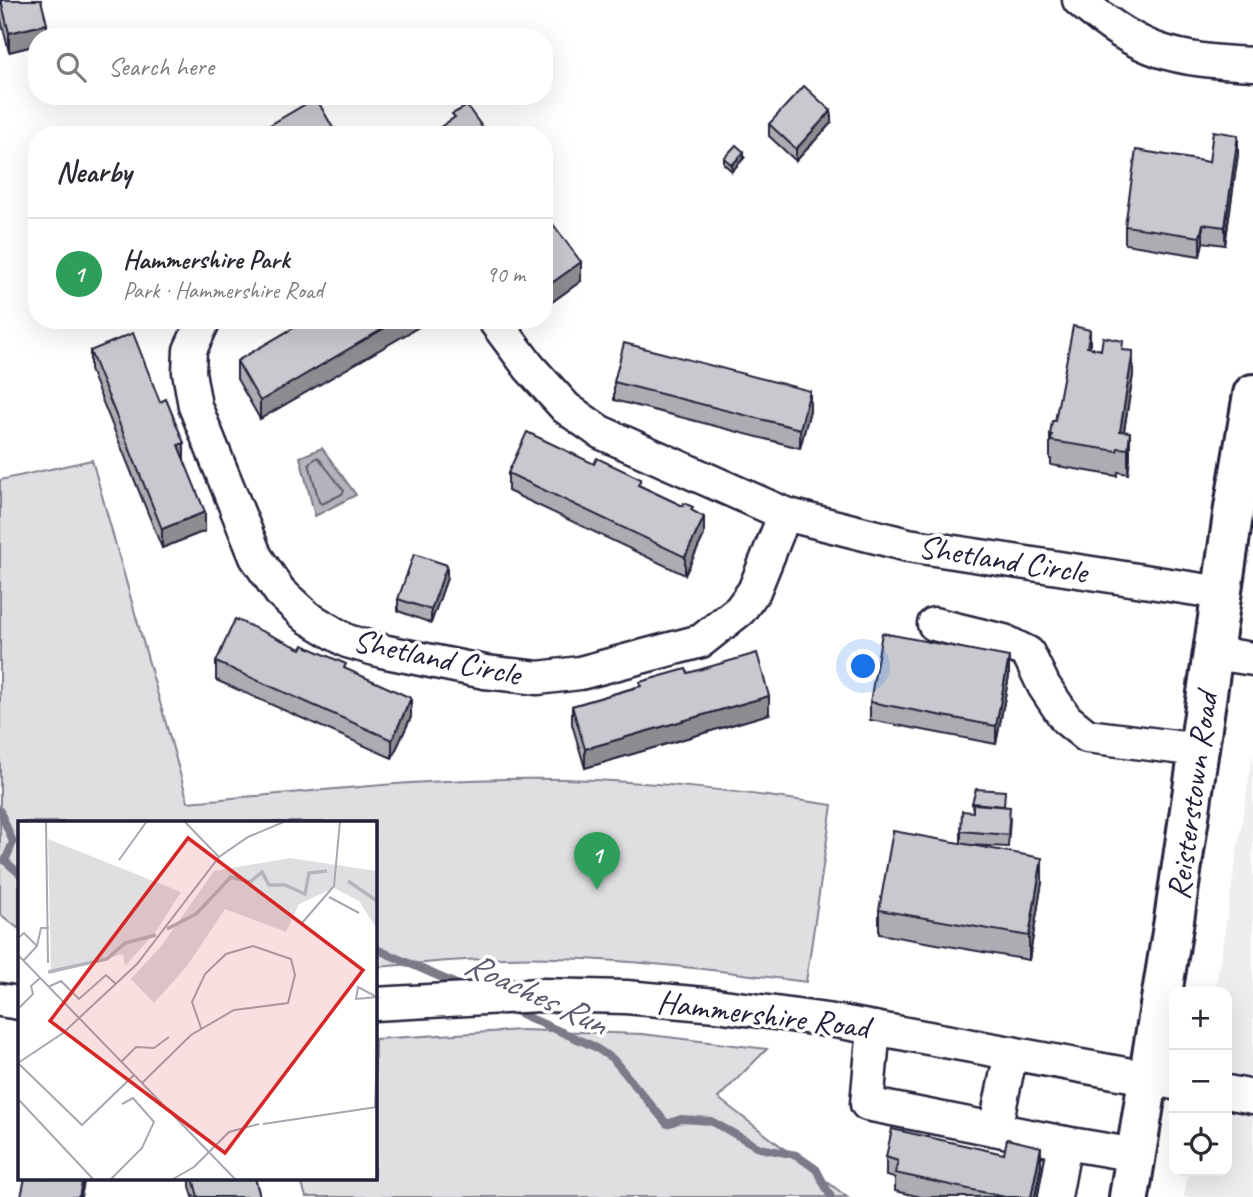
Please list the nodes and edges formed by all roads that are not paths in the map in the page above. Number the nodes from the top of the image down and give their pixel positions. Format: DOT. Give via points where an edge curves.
graph roads {
  1 [pos="1079,0"];
  2 [pos="1253,64"];
  3 [pos="200,329"];
  4 [pos="501,329"];
  5 [pos="1253,394"];
  6 [pos="785,514"];
  7 [pos="1223,593"];
  8 [pos="934,624"];
  9 [pos="1214,653"];
  10 [pos="1253,659"];
  11 [pos="1199,750"];
  12 [pos="0,1000"];
  13 [pos="18,1003"];
  14 [pos="376,1004"];
  15 [pos="874,1028"];
  16 [pos="1011,1054"];
  17 [pos="1161,1080"];
  18 [pos="1232,1093"];
  19 [pos="1253,1097"];
  20 [pos="995,1129"];
  21 [pos="1065,1143"];
  22 [pos="1136,1155"];
  23 [pos="1055,1197"];
  24 [pos="1129,1197"];
  1 -- 2 [label="street" via="1125,36 1149,48 1181,58"];
  3 -- 6 [label="street, Shetland Circle" via="190,350 195,406 256,557 280,592 307,617 347,641 485,672 538,678 580,673 701,641 740,610 754,591"];
  4 -- 6 [label="street, Shetland Circle" via="566,408 600,432"];
  5 -- 7 [label="main road, Reisterstown Road"];
  6 -- 7 [label="street, Shetland Circle" via="908,545"];
  7 -- 9 [label="main road, Reisterstown Road"];
  8 -- 11 [label="street" via="1004,640 1028,653 1066,719 1087,736"];
  9 -- 10 [label="street"];
  9 -- 11 [label="main road, Reisterstown Road"];
  11 -- 17 [label="main road, Reisterstown Road"];
  12 -- 13 [label="street"];
  14 -- 15 [label="street, Hammershire Road" via="540,995 626,997 728,1006"];
  15 -- 16 [label="street, Hammershire Road"];
  15 -- 20 [label="street" via="867,1104"];
  16 -- 17 [label="street, Hammershire Road"];
  16 -- 20 [label="street"];
  17 -- 22 [label="main road, Reisterstown Road"];
  18 -- 19 [label="street"];
  20 -- 21 [label="street"];
  21 -- 22 [label="street"];
  21 -- 23 [label="street"];
  22 -- 24 [label="main road, Reisterstown Road"];
}
